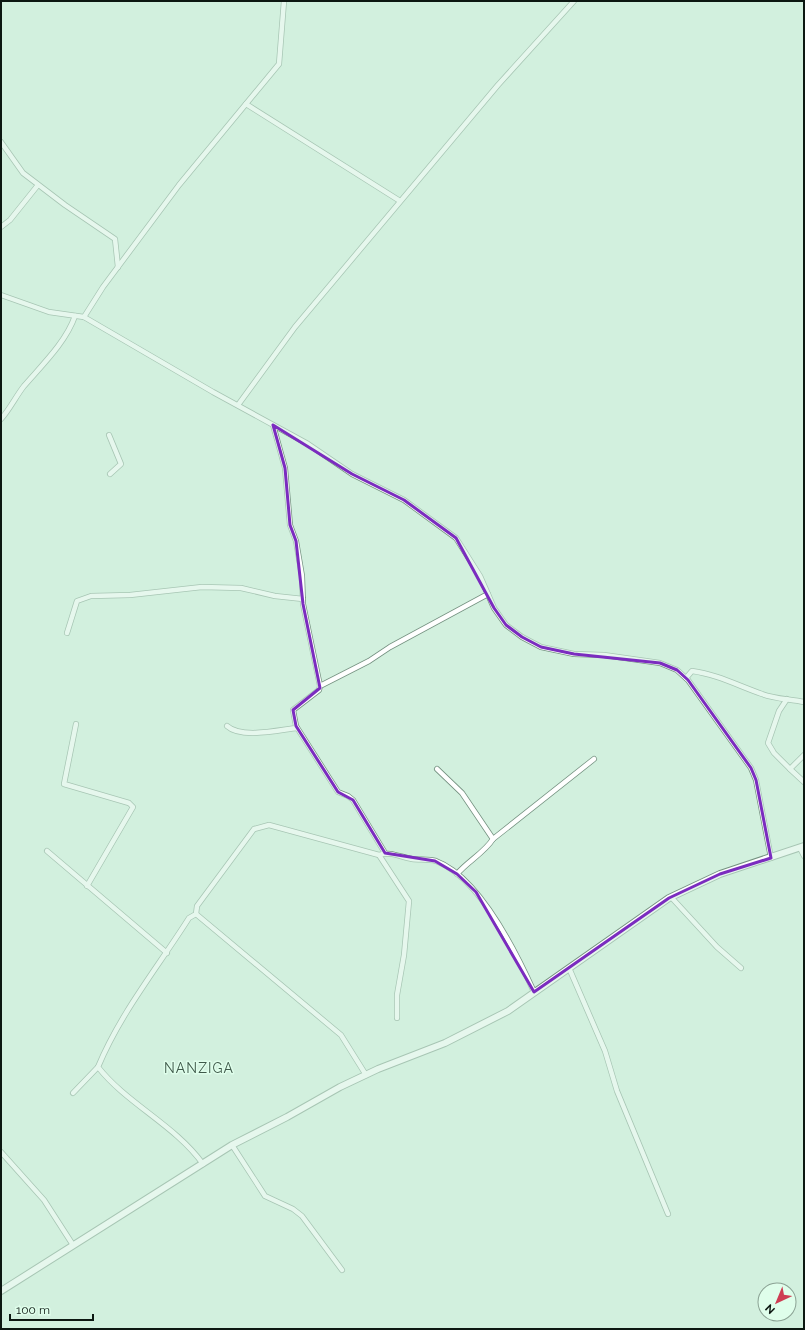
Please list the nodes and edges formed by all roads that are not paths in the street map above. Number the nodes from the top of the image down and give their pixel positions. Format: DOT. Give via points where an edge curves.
graph roads {
  1 [pos="284,1"];
  2 [pos="574,1"];
  3 [pos="246,104"];
  4 [pos="1,142"];
  5 [pos="38,185"];
  6 [pos="400,201"];
  7 [pos="1,227"];
  8 [pos="118,267"];
  9 [pos="1,295"];
  10 [pos="76,316"];
  11 [pos="84,317"];
  12 [pos="238,406"];
  13 [pos="1,419"];
  14 [pos="273,425"];
  15 [pos="109,435"];
  16 [pos="110,474"];
  17 [pos="488,594"];
  18 [pos="303,598"];
  19 [pos="67,633"];
  20 [pos="686,678"];
  21 [pos="320,686"];
  22 [pos="787,699"];
  23 [pos="804,702"];
  24 [pos="76,724"];
  25 [pos="227,726"];
  26 [pos="297,728"];
  27 [pos="804,754"];
  28 [pos="594,758"];
  29 [pos="437,769"];
  30 [pos="790,769"];
  31 [pos="804,782"];
  32 [pos="493,838"];
  33 [pos="802,847"];
  34 [pos="47,851"];
  35 [pos="385,853"];
  36 [pos="379,855"];
  37 [pos="804,856"];
  38 [pos="771,858"];
  39 [pos="457,874"];
  40 [pos="87,886"];
  41 [pos="671,897"];
  42 [pos="196,914"];
  43 [pos="166,954"];
  44 [pos="569,968"];
  45 [pos="741,968"];
  46 [pos="534,992"];
  47 [pos="397,1018"];
  48 [pos="98,1066"];
  49 [pos="366,1075"];
  50 [pos="73,1093"];
  51 [pos="232,1145"];
  52 [pos="1,1152"];
  53 [pos="203,1164"];
  54 [pos="668,1214"];
  55 [pos="73,1245"];
  56 [pos="342,1270"];
  57 [pos="1,1291"];
  1 -- 3 [label="street" via="279,64"];
  2 -- 6 [label="street" via="499,83"];
  3 -- 6 [label="street"];
  3 -- 8 [label="street" via="179,185"];
  4 -- 5 [label="street" via="23,173"];
  5 -- 7 [label="street" via="10,220"];
  5 -- 8 [label="street" via="114,239"];
  6 -- 12 [label="street" via="294,327"];
  8 -- 11 [label="street"];
  9 -- 10 [label="street" via="49,312"];
  10 -- 11 [label="street"];
  10 -- 13 [label="street" via="48,359"];
  11 -- 12 [label="street"];
  12 -- 14 [label="street"];
  14 -- 17 [label="street" via="308,444 352,474 404,500 456,538"];
  14 -- 18 [label="street" via="285,468 290,526 296,541"];
  15 -- 16 [label="street" via="121,464"];
  17 -- 20 [label="street" via="506,625 522,638 541,647 574,654 604,655 660,663 677,670"];
  17 -- 21 [label="street" via="396,643 369,662"];
  18 -- 19 [label="street" via="275,596 241,588 202,587 130,595 91,596 76,601"];
  18 -- 21 [label="street"];
  20 -- 22 [label="street" via="692,671 706,673 740,684 762,695"];
  20 -- 38 [label="street" via="754,774"];
  21 -- 26 [label="street" via="319,690 293,710 292,715"];
  22 -- 23 [label="street"];
  22 -- 30 [label="street" via="768,743"];
  24 -- 40 [label="street" via="64,784 129,803 133,807"];
  25 -- 26 [label="street" via="240,732"];
  26 -- 35 [label="street" via="338,792 353,800"];
  27 -- 30 [label="street"];
  28 -- 32 [label="street"];
  29 -- 32 [label="street" via="462,793"];
  30 -- 31 [label="street"];
  32 -- 39 [label="street" via="490,844"];
  33 -- 37 [label="street"];
  33 -- 38 [label="street"];
  34 -- 40 [label="street"];
  35 -- 36 [label="street"];
  35 -- 39 [label="street" via="435,861"];
  36 -- 42 [label="street" via="269,825 254,829 197,906"];
  36 -- 47 [label="street" via="409,901 397,995"];
  38 -- 41 [label="street" via="720,874"];
  39 -- 46 [label="street" via="487,907"];
  40 -- 43 [label="street"];
  41 -- 44 [label="street"];
  41 -- 45 [label="street" via="717,947"];
  42 -- 43 [label="street" via="189,918"];
  42 -- 49 [label="street" via="341,1035"];
  43 -- 48 [label="street" via="124,1014"];
  44 -- 46 [label="street"];
  44 -- 54 [label="street" via="605,1050 617,1091"];
  46 -- 49 [label="street" via="508,1011 445,1043"];
  48 -- 50 [label="street"];
  48 -- 53 [label="street" via="144,1110 192,1149"];
  49 -- 51 [label="street"];
  51 -- 53 [label="street"];
  51 -- 56 [label="street" via="265,1196 302,1216"];
  52 -- 55 [label="street" via="44,1200"];
  53 -- 55 [label="street"];
  55 -- 57 [label="street"];
}
